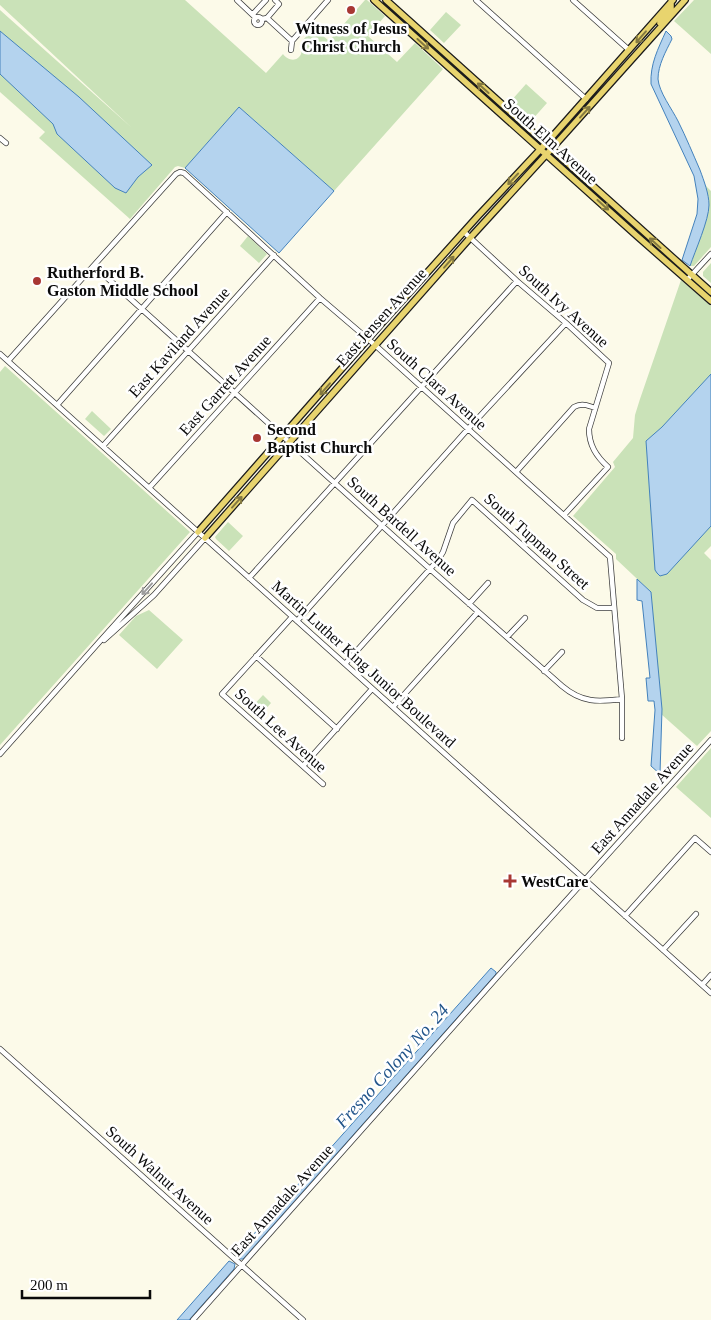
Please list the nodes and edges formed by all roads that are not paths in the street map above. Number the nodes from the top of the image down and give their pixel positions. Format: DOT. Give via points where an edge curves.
graph roads {
  1 [pos="237,0"];
  2 [pos="266,0"];
  3 [pos="275,0"];
  4 [pos="328,0"];
  5 [pos="374,0"];
  6 [pos="386,0"];
  7 [pos="476,0"];
  8 [pos="573,0"];
  9 [pos="685,0"];
  10 [pos="671,1"];
  11 [pos="254,16"];
  12 [pos="264,18"];
  13 [pos="657,32"];
  14 [pos="292,41"];
  15 [pos="291,50"];
  16 [pos="629,50"];
  17 [pos="615,79"];
  18 [pos="586,99"];
  19 [pos="0,138"];
  20 [pos="6,143"];
  21 [pos="546,143"];
  22 [pos="552,148"];
  23 [pos="540,149"];
  24 [pos="546,155"];
  25 [pos="227,212"];
  26 [pos="464,232"];
  27 [pos="470,238"];
  28 [pos="711,254"];
  29 [pos="274,255"];
  30 [pos="94,266"];
  31 [pos="689,278"];
  32 [pos="517,281"];
  33 [pos="711,292"];
  34 [pos="320,298"];
  35 [pos="711,301"];
  36 [pos="142,309"];
  37 [pos="566,323"];
  38 [pos="369,339"];
  39 [pos="375,344"];
  40 [pos="188,351"];
  41 [pos="0,354"];
  42 [pos="8,362"];
  43 [pos="422,387"];
  44 [pos="235,393"];
  45 [pos="57,405"];
  46 [pos="595,408"];
  47 [pos="468,429"];
  48 [pos="284,437"];
  49 [pos="290,442"];
  50 [pos="103,446"];
  51 [pos="516,472"];
  52 [pos="334,482"];
  53 [pos="150,488"];
  54 [pos="564,515"];
  55 [pos="382,525"];
  56 [pos="198,532"];
  57 [pos="205,538"];
  58 [pos="430,569"];
  59 [pos="249,578"];
  60 [pos="488,583"];
  61 [pos="470,604"];
  62 [pos="614,608"];
  63 [pos="478,612"];
  64 [pos="292,616"];
  65 [pos="525,618"];
  66 [pos="297,621"];
  67 [pos="507,637"];
  68 [pos="94,649"];
  69 [pos="562,652"];
  70 [pos="256,656"];
  71 [pos="345,664"];
  72 [pos="544,671"];
  73 [pos="372,689"];
  74 [pos="622,699"];
  75 [pos="393,707"];
  76 [pos="337,729"];
  77 [pos="622,738"];
  78 [pos="711,740"];
  79 [pos="0,754"];
  80 [pos="303,766"];
  81 [pos="323,784"];
  82 [pos="711,852"];
  83 [pos="585,880"];
  84 [pos="696,914"];
  85 [pos="625,916"];
  86 [pos="663,950"];
  87 [pos="711,975"];
  88 [pos="702,985"];
  89 [pos="711,993"];
  90 [pos="0,1049"];
  91 [pos="242,1265"];
  92 [pos="193,1320"];
  93 [pos="303,1320"];
  1 -- 11 [label="street"];
  2 -- 11 [label="street"];
  3 -- 12 [label="street" via="279,4"];
  4 -- 14 [label="street"];
  5 -- 23 [label="main road, South Elm Avenue, one-way"];
  21 -- 6 [label="main road, South Elm Avenue, one-way"];
  7 -- 18 [label="street"];
  8 -- 16 [label="street"];
  9 -- 13 [label="main road, East Jensen Avenue"];
  10 -- 13 [label="main road" via="671,8 659,23"];
  10 -- 16 [label="main road, East Jensen Avenue, one-way"];
  11 -- 12 [label="street" via="257,25"];
  12 -- 14 [label="street"];
  13 -- 17 [label="main road, East Jensen Avenue"];
  14 -- 15 [label="street"];
  16 -- 17 [label="main road" via="616,70"];
  16 -- 18 [label="main road, East Jensen Avenue"];
  22 -- 17 [label="main road, East Jensen Avenue, one-way"];
  18 -- 21 [label="main road, East Jensen Avenue"];
  19 -- 20 [label="street"];
  21 -- 22 [label="main road, South Elm Avenue"];
  21 -- 23 [label="main road, East Jensen Avenue"];
  22 -- 24 [label="main road, East Jensen Avenue"];
  31 -- 22 [label="main road, South Elm Avenue, one-way"];
  23 -- 24 [label="main road, South Elm Avenue"];
  23 -- 26 [label="main road, East Jensen Avenue, one-way"];
  24 -- 27 [label="main road, East Jensen Avenue"];
  24 -- 31 [label="main road, South Elm Avenue, one-way"];
  25 -- 29 [label="street, South Clara Avenue"];
  25 -- 30 [label="street, South Clara Avenue" via="180,172"];
  25 -- 36 [label="street"];
  26 -- 27 [label="street, South Ivy Avenue"];
  26 -- 38 [label="main road, East Jensen Avenue"];
  27 -- 32 [label="street, South Ivy Avenue"];
  39 -- 27 [label="main road, East Jensen Avenue, one-way"];
  28 -- 31 [label="street"];
  29 -- 34 [label="street, South Clara Avenue"];
  29 -- 40 [label="street, East Kaviland Avenue"];
  30 -- 36 [label="street, South Bardell Avenue"];
  30 -- 42 [label="street"];
  31 -- 33 [label="main road, South Elm Avenue"];
  31 -- 35 [label="main road, South Elm Avenue"];
  32 -- 37 [label="street, South Ivy Avenue"];
  32 -- 43 [label="street"];
  34 -- 38 [label="street, South Clara Avenue"];
  34 -- 44 [label="street, East Garrett Avenue"];
  36 -- 40 [label="street, South Bardell Avenue"];
  36 -- 45 [label="street"];
  37 -- 46 [label="street, South Ivy Avenue" via="610,363"];
  37 -- 47 [label="street"];
  38 -- 39 [label="street, South Clara Avenue"];
  38 -- 48 [label="main road, East Jensen Avenue, one-way"];
  39 -- 43 [label="street, South Clara Avenue"];
  39 -- 49 [label="main road, East Jensen Avenue"];
  40 -- 44 [label="street, South Bardell Avenue"];
  40 -- 50 [label="street, East Kaviland Avenue"];
  41 -- 42 [label="street, Martin Luther King Junior Boulevard"];
  42 -- 45 [label="street, Martin Luther King Junior Boulevard"];
  43 -- 47 [label="street, South Clara Avenue"];
  43 -- 52 [label="street"];
  44 -- 48 [label="street, South Bardell Avenue"];
  44 -- 53 [label="street, East Garrett Avenue"];
  45 -- 50 [label="street, Martin Luther King Junior Boulevard"];
  46 -- 51 [label="street" via="583,404 574,408"];
  46 -- 54 [label="street, South Ivy Avenue" via="589,429 590,442 608,467"];
  47 -- 51 [label="street, South Clara Avenue"];
  47 -- 55 [label="street"];
  48 -- 49 [label="street, South Bardell Avenue"];
  48 -- 56 [label="main road, East Jensen Avenue"];
  49 -- 52 [label="street, South Bardell Avenue"];
  57 -- 49 [label="main road, East Jensen Avenue, one-way"];
  50 -- 53 [label="street, Martin Luther King Junior Boulevard"];
  51 -- 54 [label="street, South Clara Avenue"];
  52 -- 55 [label="street, South Bardell Avenue"];
  52 -- 59 [label="street"];
  53 -- 56 [label="street, Martin Luther King Junior Boulevard"];
  54 -- 62 [label="street, South Clara Avenue" via="610,557"];
  55 -- 58 [label="street, South Bardell Avenue"];
  55 -- 66 [label="street"];
  56 -- 57 [label="street, Martin Luther King Junior Boulevard"];
  56 -- 68 [label="street, East Jensen Avenue, one-way"];
  57 -- 59 [label="street, Martin Luther King Junior Boulevard"];
  57 -- 68 [label="street, East Jensen Avenue" via="154,595"];
  58 -- 61 [label="street, South Bardell Avenue"];
  58 -- 62 [label="street, South Tupman Street" via="443,552 453,523 472,500 583,600 597,608"];
  58 -- 71 [label="street"];
  59 -- 64 [label="street, Martin Luther King Junior Boulevard"];
  60 -- 61 [label="street"];
  61 -- 63 [label="street, South Bardell Avenue"];
  62 -- 74 [label="street"];
  63 -- 67 [label="street, South Bardell Avenue"];
  63 -- 75 [label="street"];
  64 -- 66 [label="street, Martin Luther King Junior Boulevard"];
  64 -- 70 [label="street"];
  65 -- 67 [label="street"];
  66 -- 71 [label="street, Martin Luther King Junior Boulevard"];
  67 -- 72 [label="street, South Bardell Avenue"];
  68 -- 79 [label="street, East Jensen Avenue"];
  69 -- 72 [label="street"];
  70 -- 76 [label="street"];
  70 -- 80 [label="street, South Lee Avenue" via="222,694"];
  71 -- 73 [label="street, Martin Luther King Junior Boulevard"];
  72 -- 74 [label="street, South Bardell Avenue" via="569,692 584,699"];
  73 -- 75 [label="street, Martin Luther King Junior Boulevard"];
  73 -- 76 [label="street"];
  74 -- 77 [label="street"];
  75 -- 83 [label="street, Martin Luther King Junior Boulevard"];
  76 -- 80 [label="street"];
  78 -- 83 [label="street, East Annadale Avenue"];
  80 -- 81 [label="street, South Lee Avenue"];
  82 -- 85 [label="street" via="695,838"];
  83 -- 85 [label="street, Martin Luther King Junior Boulevard"];
  83 -- 91 [label="street, East Annadale Avenue"];
  84 -- 86 [label="street"];
  85 -- 86 [label="street, Martin Luther King Junior Boulevard"];
  86 -- 88 [label="street, Martin Luther King Junior Boulevard"];
  87 -- 88 [label="street"];
  88 -- 89 [label="street, Martin Luther King Junior Boulevard"];
  90 -- 91 [label="street, South Walnut Avenue"];
  91 -- 92 [label="street, East Annadale Avenue"];
  91 -- 93 [label="street, South Walnut Avenue"];
}
